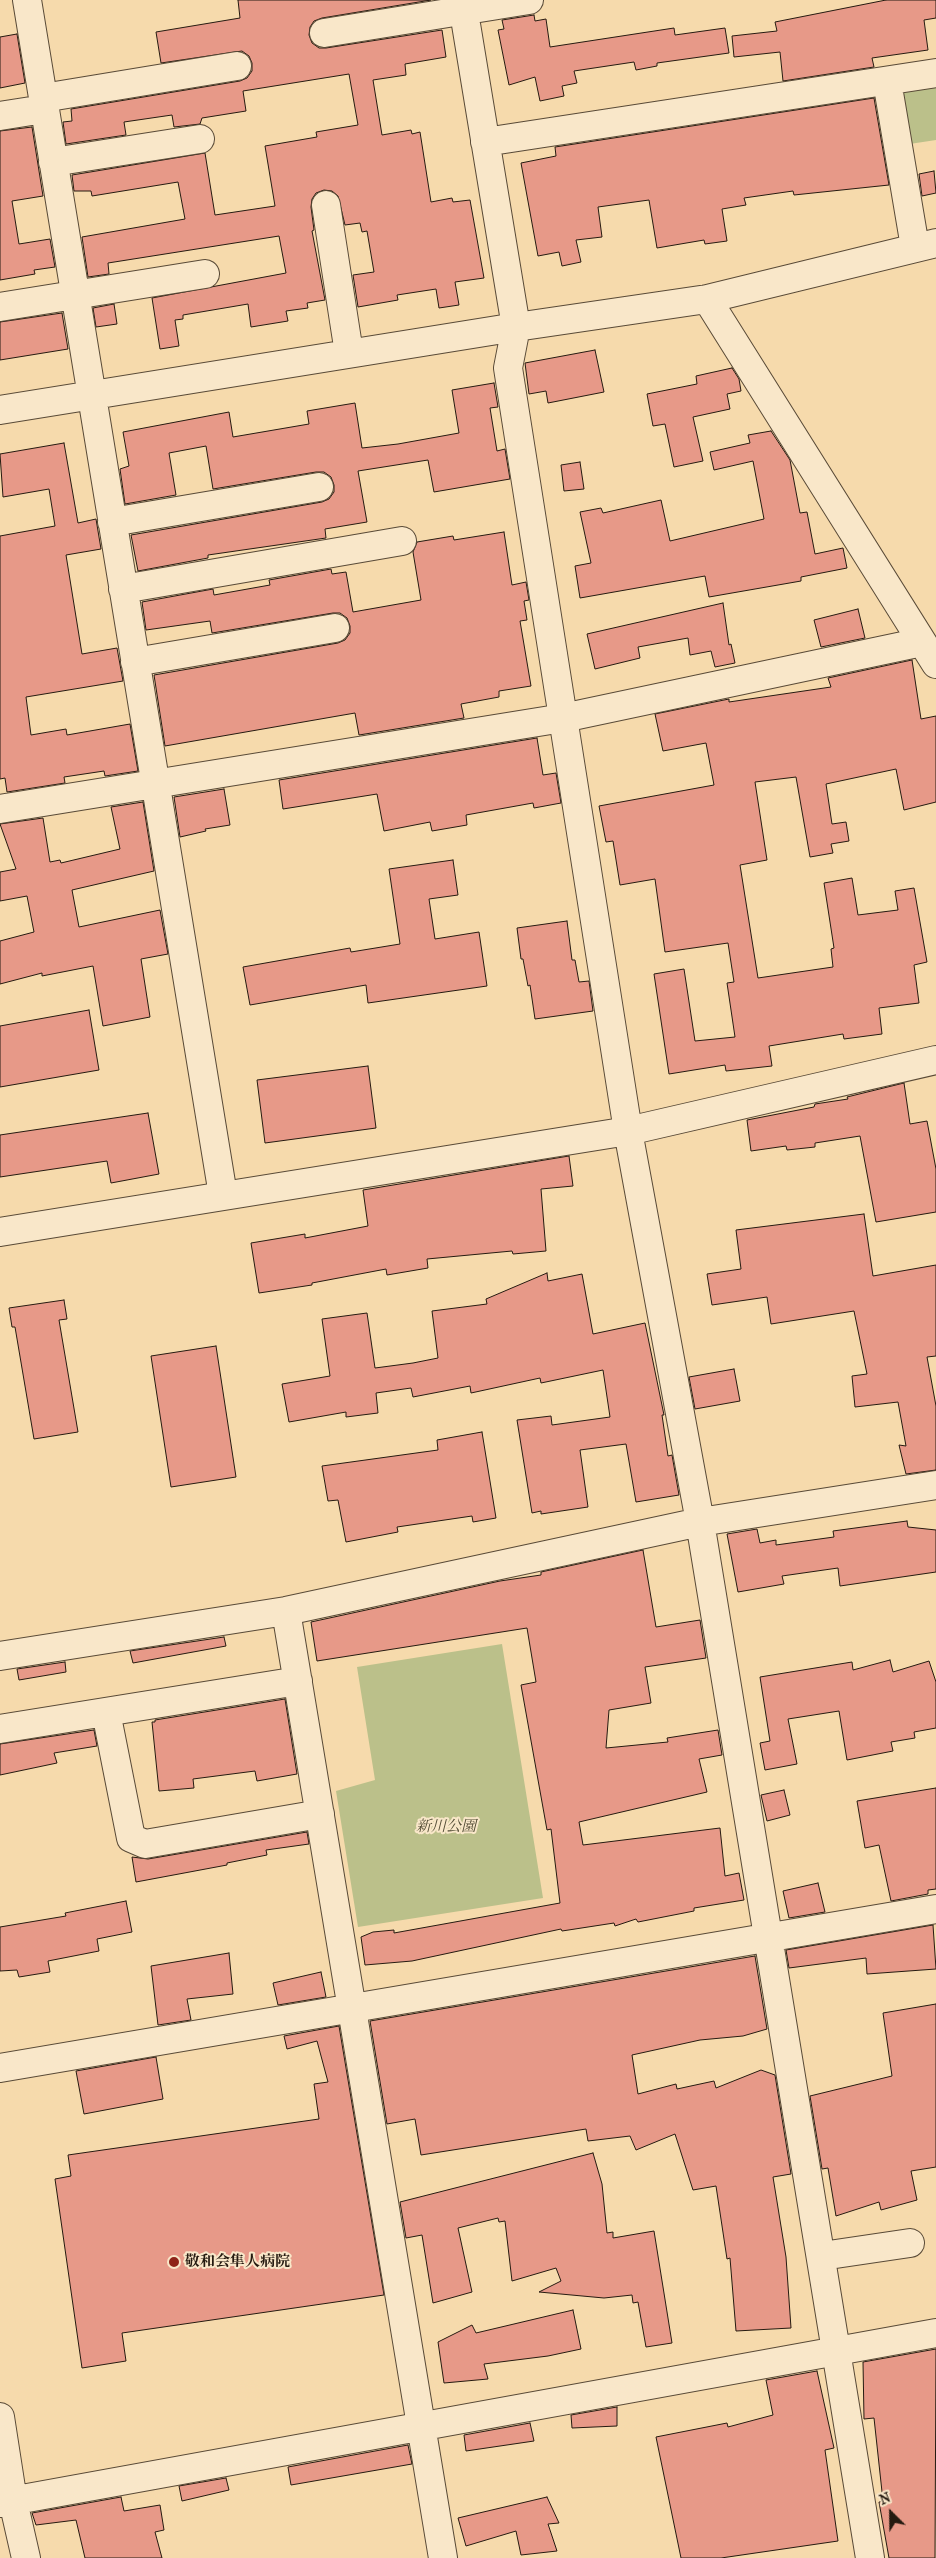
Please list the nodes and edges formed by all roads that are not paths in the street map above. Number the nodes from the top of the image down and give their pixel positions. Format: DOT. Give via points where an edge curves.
graph roads {
  1 [pos="27,0"];
  2 [pos="529,0"];
  3 [pos="463,5"];
  4 [pos="324,33"];
  5 [pos="238,66"];
  6 [pos="936,73"];
  7 [pos="887,81"];
  8 [pos="44,103"];
  9 [pos="0,116"];
  10 [pos="200,139"];
  11 [pos="485,142"];
  12 [pos="53,162"];
  13 [pos="326,205"];
  14 [pos="925,245"];
  15 [pos="205,274"];
  16 [pos="75,295"];
  17 [pos="706,299"];
  18 [pos="0,307"];
  19 [pos="516,327"];
  20 [pos="349,353"];
  21 [pos="91,395"];
  22 [pos="0,410"];
  23 [pos="319,487"];
  24 [pos="112,522"];
  25 [pos="402,541"];
  26 [pos="123,588"];
  27 [pos="335,628"];
  28 [pos="929,653"];
  29 [pos="135,662"];
  30 [pos="563,718"];
  31 [pos="155,782"];
  32 [pos="0,808"];
  33 [pos="936,1060"];
  34 [pos="628,1132"];
  35 [pos="223,1195"];
  36 [pos="0,1232"];
  37 [pos="936,1485"];
  38 [pos="700,1522"];
  39 [pos="286,1611"];
  40 [pos="0,1656"];
  41 [pos="298,1681"];
  42 [pos="106,1712"];
  43 [pos="0,1729"];
  44 [pos="320,1814"];
  45 [pos="936,1910"];
  46 [pos="769,1938"];
  47 [pos="352,2008"];
  48 [pos="0,2068"];
  49 [pos="910,2243"];
  50 [pos="822,2256"];
  51 [pos="936,2334"];
  52 [pos="837,2353"];
  53 [pos="0,2417"];
  54 [pos="422,2427"];
  55 [pos="6,2502"];
  56 [pos="26,2558"];
  57 [pos="443,2558"];
  58 [pos="870,2558"];
  1 -- 8 [label="street"];
  2 -- 3 [label="street"];
  3 -- 4 [label="street"];
  3 -- 11 [label="street"];
  5 -- 8 [label="street"];
  6 -- 7 [label="street"];
  7 -- 11 [label="street"];
  7 -- 14 [label="street"];
  8 -- 9 [label="street"];
  8 -- 12 [label="street"];
  10 -- 12 [label="street"];
  11 -- 19 [label="street"];
  12 -- 16 [label="street"];
  13 -- 20 [label="street"];
  14 -- 17 [label="street"];
  15 -- 16 [label="street"];
  16 -- 18 [label="street"];
  16 -- 21 [label="street"];
  17 -- 19 [label="street"];
  17 -- 28 [label="street"];
  19 -- 20 [label="street"];
  19 -- 30 [label="street" via="508,368"];
  20 -- 21 [label="street"];
  21 -- 22 [label="street"];
  21 -- 24 [label="street"];
  23 -- 24 [label="street"];
  24 -- 26 [label="street"];
  25 -- 26 [label="street"];
  26 -- 29 [label="street"];
  27 -- 29 [label="street"];
  28 -- 30 [label="street"];
  29 -- 31 [label="street"];
  30 -- 31 [label="street"];
  30 -- 34 [label="street"];
  31 -- 32 [label="street"];
  31 -- 35 [label="street"];
  33 -- 34 [label="street"];
  34 -- 35 [label="street"];
  34 -- 38 [label="street"];
  35 -- 36 [label="street"];
  37 -- 38 [label="street"];
  38 -- 39 [label="street"];
  38 -- 46 [label="street"];
  39 -- 40 [label="street"];
  39 -- 41 [label="street"];
  41 -- 42 [label="street"];
  41 -- 44 [label="street"];
  42 -- 43 [label="street"];
  42 -- 44 [label="street" via="130,1838 145,1844"];
  44 -- 47 [label="street"];
  45 -- 46 [label="street"];
  46 -- 47 [label="street"];
  46 -- 50 [label="street"];
  47 -- 48 [label="street"];
  47 -- 54 [label="street"];
  49 -- 50 [label="street"];
  50 -- 52 [label="street"];
  51 -- 52 [label="street"];
  52 -- 54 [label="street"];
  52 -- 58 [label="street"];
  53 -- 55 [label="street"];
  54 -- 55 [label="street"];
  54 -- 57 [label="street"];
  55 -- 56 [label="street"];
}
